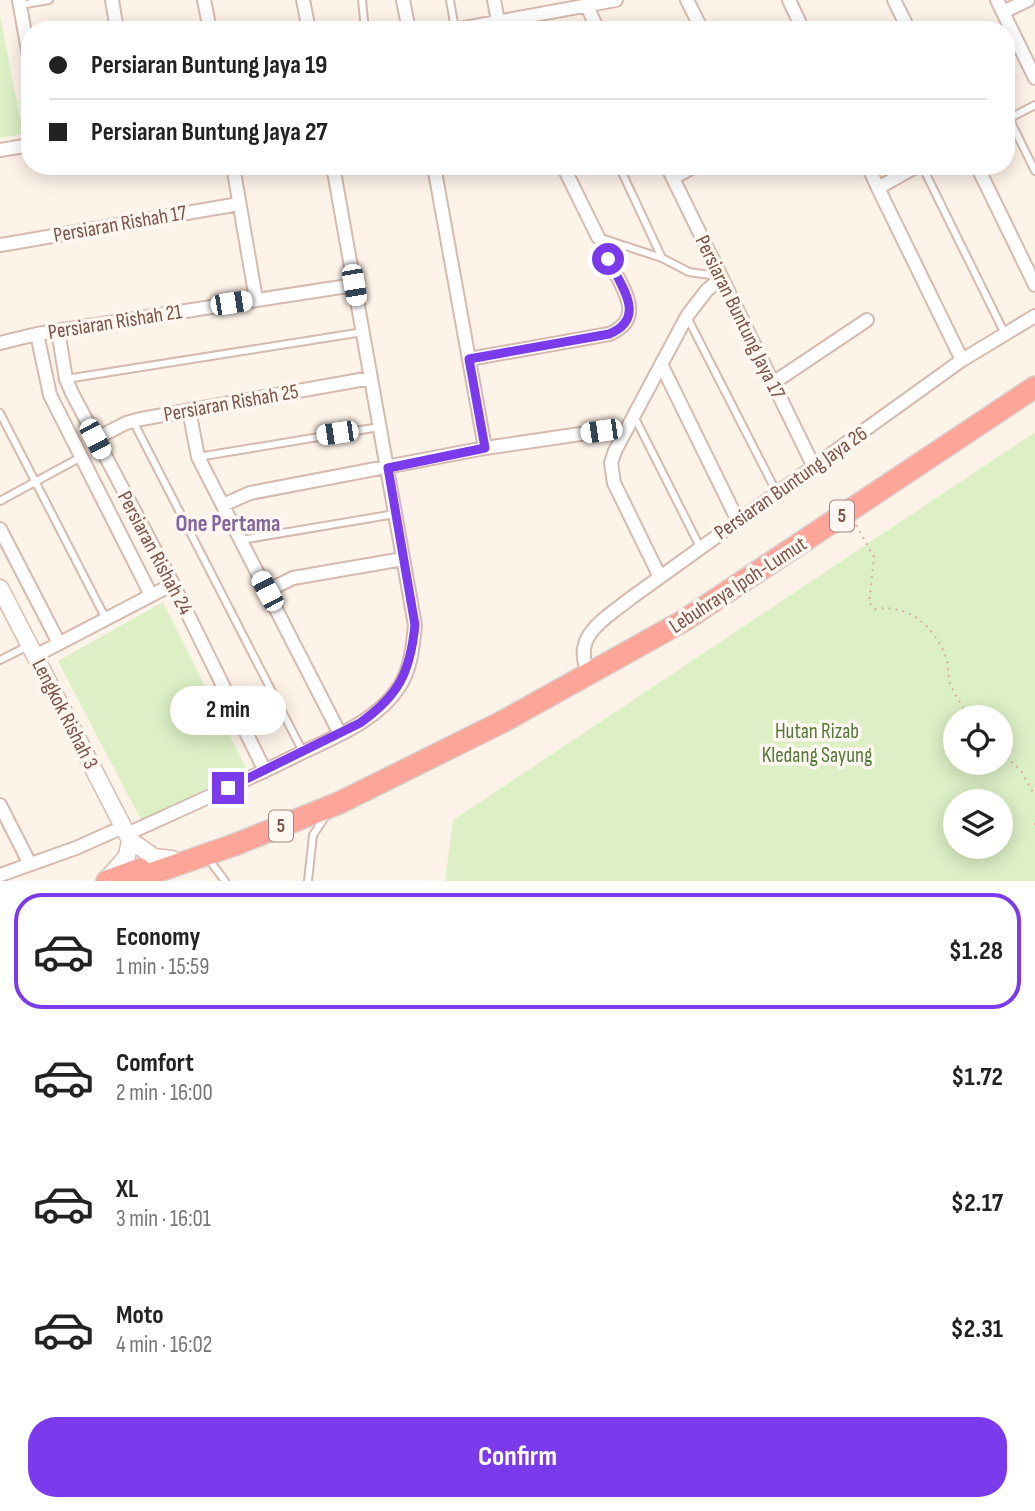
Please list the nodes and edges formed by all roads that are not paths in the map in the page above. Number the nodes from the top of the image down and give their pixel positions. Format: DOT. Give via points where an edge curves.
graph roads {
  1 [pos="49,0"];
  2 [pos="112,0"];
  3 [pos="204,0"];
  4 [pos="303,0"];
  5 [pos="362,0"];
  6 [pos="403,0"];
  7 [pos="450,0"];
  8 [pos="494,0"];
  9 [pos="616,0"];
  10 [pos="687,0"];
  11 [pos="789,0"];
  12 [pos="894,0"];
  13 [pos="997,0"];
  14 [pos="1028,0"];
  15 [pos="20,3"];
  16 [pos="587,6"];
  17 [pos="1003,12"];
  18 [pos="23,21"];
  19 [pos="116,21"];
  20 [pos="208,21"];
  21 [pos="307,21"];
  22 [pos="364,21"];
  23 [pos="407,21"];
  24 [pos="453,21"];
  25 [pos="498,21"];
  26 [pos="594,21"];
  27 [pos="698,21"];
  28 [pos="799,21"];
  29 [pos="904,21"];
  30 [pos="1007,21"];
  31 [pos="1015,37"];
  32 [pos="1035,78"];
  33 [pos="1035,105"];
  34 [pos="1015,115"];
  35 [pos="1015,132"];
  36 [pos="21,146"];
  37 [pos="0,150"];
  38 [pos="1035,171"];
  39 [pos="234,175"];
  40 [pos="335,175"];
  41 [pos="436,175"];
  42 [pos="568,175"];
  43 [pos="622,175"];
  44 [pos="671,175"];
  45 [pos="872,175"];
  46 [pos="903,175"];
  47 [pos="925,175"];
  48 [pos="981,175"];
  49 [pos="878,188"];
  50 [pos="239,204"];
  51 [pos="598,237"];
  52 [pos="0,245"];
  53 [pos="662,258"];
  54 [pos="608,259"];
  55 [pos="720,275"];
  56 [pos="354,285"];
  57 [pos="1035,285"];
  58 [pos="256,299"];
  59 [pos="687,316"];
  60 [pos="1035,316"];
  61 [pos="867,320"];
  62 [pos="58,331"];
  63 [pos="363,332"];
  64 [pos="37,334"];
  65 [pos="1005,334"];
  66 [pos="0,343"];
  67 [pos="469,359"];
  68 [pos="962,360"];
  69 [pos="662,366"];
  70 [pos="371,378"];
  71 [pos="66,379"];
  72 [pos="773,383"];
  73 [pos="1035,387"];
  74 [pos="189,410"];
  75 [pos="0,414"];
  76 [pos="634,415"];
  77 [pos="133,421"];
  78 [pos="380,427"];
  79 [pos="601,431"];
  80 [pos="95,439"];
  81 [pos="485,448"];
  82 [pos="81,457"];
  83 [pos="198,457"];
  84 [pos="814,467"];
  85 [pos="388,468"];
  86 [pos="35,482"];
  87 [pos="777,493"];
  88 [pos="0,500"];
  89 [pos="223,505"];
  90 [pos="395,514"];
  91 [pos="738,521"];
  92 [pos="0,529"];
  93 [pos="241,540"];
  94 [pos="701,547"];
  95 [pos="403,559"];
  96 [pos="660,577"];
  97 [pos="173,584"];
  98 [pos="0,588"];
  99 [pos="267,591"];
  100 [pos="151,595"];
  101 [pos="106,619"];
  102 [pos="59,643"];
  103 [pos="32,651"];
  104 [pos="0,660"];
  105 [pos="589,674"];
  106 [pos="340,734"];
  107 [pos="303,752"];
  108 [pos="427,760"];
  109 [pos="265,771"];
  110 [pos="339,803"];
  111 [pos="0,805"];
  112 [pos="127,834"];
  113 [pos="205,855"];
  114 [pos="172,859"];
  115 [pos="30,864"];
  116 [pos="0,875"];
  117 [pos="138,880"];
  118 [pos="106,881"];
  119 [pos="225,881"];
  120 [pos="308,881"];
  1 -- 15 [label="lane"];
  2 -- 19 [label="street"];
  3 -- 20 [label="street"];
  4 -- 21 [label="street"];
  5 -- 22 [label="lane"];
  6 -- 23 [label="street"];
  7 -- 24 [label="lane"];
  8 -- 25 [label="street"];
  9 -- 16 [label="street"];
  10 -- 27 [label="street"];
  11 -- 28 [label="street"];
  12 -- 29 [label="street"];
  13 -- 17 [label="street"];
  14 -- 17 [label="street"];
  15 -- 18 [label="street"];
  16 -- 25 [label="street"];
  16 -- 26 [label="street"];
  17 -- 30 [label="street"];
  31 -- 32 [label="street"];
  33 -- 34 [label="lane"];
  35 -- 38 [label="lane"];
  36 -- 37 [label="street"];
  39 -- 50 [label="street"];
  40 -- 56 [label="street"];
  41 -- 67 [label="street"];
  42 -- 51 [label="street"];
  43 -- 53 [label="lane"];
  44 -- 55 [label="street, Persiaran Buntung Jaya 17"];
  45 -- 49 [label="street"];
  46 -- 49 [label="street"];
  47 -- 65 [label="lane"];
  48 -- 57 [label="street"];
  49 -- 68 [label="street"];
  50 -- 52 [label="street, Persiaran Rishah 17"];
  50 -- 58 [label="street"];
  51 -- 53 [label="lane"];
  53 -- 55 [label="lane" via="689,272"];
  54 -- 67 [label="street" via="631,311 620,329"];
  55 -- 59 [label="street"];
  55 -- 72 [label="street, Persiaran Buntung Jaya 17"];
  56 -- 58 [label="street, Persiaran Rishah 21"];
  56 -- 63 [label="street"];
  58 -- 62 [label="street, Persiaran Rishah 21"];
  59 -- 69 [label="street"];
  59 -- 87 [label="lane"];
  60 -- 65 [label="street, Persiaran Buntung Jaya 26"];
  61 -- 72 [label="street"];
  62 -- 64 [label="street, Persiaran Rishah 21"];
  62 -- 71 [label="street, Persiaran Rishah 24"];
  63 -- 70 [label="street"];
  63 -- 71 [label="lane"];
  64 -- 66 [label="street, Persiaran Rishah 21"];
  64 -- 82 [label="street" via="50,395"];
  65 -- 68 [label="street, Persiaran Buntung Jaya 26"];
  67 -- 81 [label="street"];
  68 -- 84 [label="street, Persiaran Buntung Jaya 26"];
  69 -- 76 [label="street"];
  69 -- 91 [label="street"];
  70 -- 74 [label="street, Persiaran Rishah 25"];
  70 -- 78 [label="street"];
  71 -- 80 [label="street, Persiaran Rishah 24"];
  72 -- 84 [label="street, Persiaran Buntung Jaya 17"];
  73 -- 105 [label="highway, Lebuhraya Ipoh-Lumut / 5" via="685,620"];
  74 -- 77 [label="street, Persiaran Rishah 25"];
  74 -- 83 [label="street"];
  75 -- 86 [label="lane"];
  76 -- 94 [label="lane"];
  76 -- 96 [label="street" via="615,451 612,472"];
  77 -- 80 [label="street, Persiaran Rishah 25"];
  77 -- 107 [label="lane"];
  78 -- 83 [label="lane"];
  78 -- 85 [label="street"];
  79 -- 81 [label="street"];
  80 -- 97 [label="street, Persiaran Rishah 24"];
  81 -- 85 [label="street"];
  82 -- 86 [label="lane"];
  82 -- 100 [label="street"];
  83 -- 89 [label="street"];
  84 -- 87 [label="street, Persiaran Buntung Jaya 26"];
  85 -- 89 [label="street" via="250,493"];
  85 -- 90 [label="street"];
  86 -- 88 [label="lane"];
  86 -- 101 [label="lane"];
  87 -- 91 [label="street, Persiaran Buntung Jaya 26"];
  89 -- 93 [label="street"];
  90 -- 93 [label="lane"];
  90 -- 95 [label="street"];
  91 -- 94 [label="street, Persiaran Buntung Jaya 26"];
  92 -- 102 [label="street, Lengkok Rishah 3"];
  93 -- 99 [label="street"];
  94 -- 96 [label="street, Persiaran Buntung Jaya 26"];
  95 -- 99 [label="street" via="293,578"];
  95 -- 106 [label="street" via="415,625 406,672 387,701"];
  96 -- 105 [label="street, Persiaran Buntung Jaya 26" via="591,631 583,653"];
  97 -- 100 [label="street"];
  97 -- 109 [label="street, Persiaran Rishah 24"];
  98 -- 103 [label="street, Lengkok Rishah 3"];
  99 -- 106 [label="street"];
  100 -- 101 [label="street"];
  101 -- 102 [label="street"];
  102 -- 103 [label="street"];
  103 -- 104 [label="lane"];
  103 -- 112 [label="street, Lengkok Rishah 3"];
  105 -- 108 [label="highway, Lebuhraya Ipoh-Lumut / 5"];
  106 -- 107 [label="street"];
  107 -- 109 [label="street"];
  108 -- 110 [label="highway, Lebuhraya Ipoh-Lumut / 5"];
  108 -- 114 [label="highway, Lebuhraya Ipoh-Lumut / 5"];
  109 -- 112 [label="street"];
  110 -- 113 [label="highway, Lebuhraya Ipoh-Lumut / 5"];
  110 -- 120 [label="lane" via="313,835"];
  111 -- 115 [label="street"];
  112 -- 114 [label="street" via="154,857"];
  112 -- 115 [label="street"];
  112 -- 118 [label="street" via="124,862"];
  113 -- 117 [label="highway, Lebuhraya Ipoh-Lumut / 5"];
  113 -- 119 [label="lane"];
  114 -- 118 [label="highway, Lebuhraya Ipoh-Lumut / 5"];
  115 -- 116 [label="street"];
}
